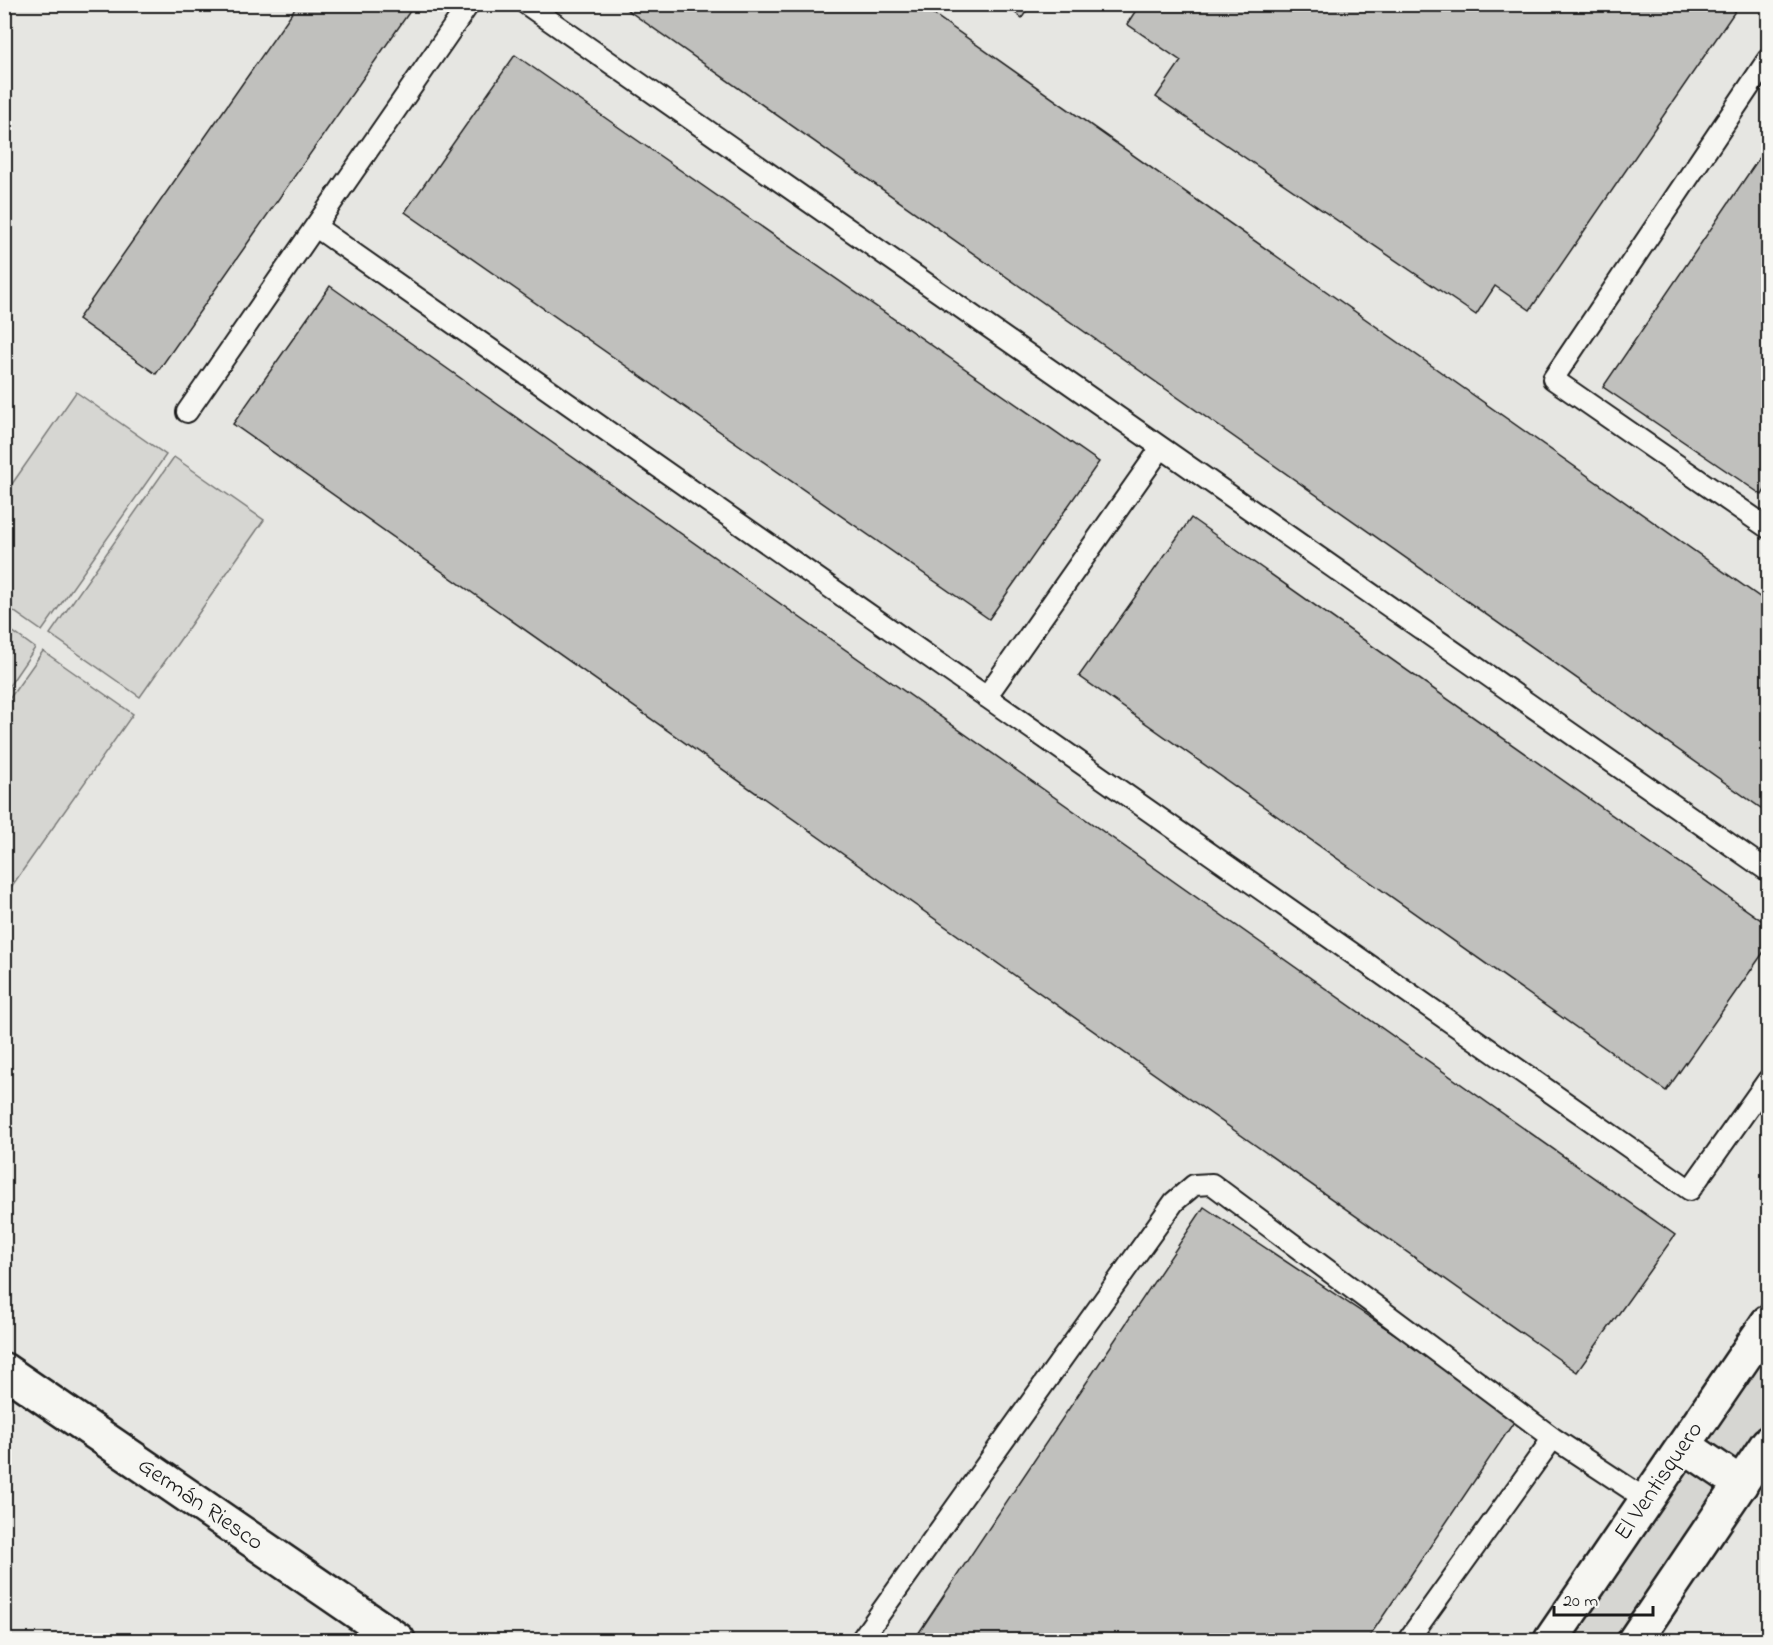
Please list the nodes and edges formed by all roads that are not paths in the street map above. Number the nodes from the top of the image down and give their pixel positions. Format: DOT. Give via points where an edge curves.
graph roads {
  1 [pos="469,4"];
  2 [pos="526,4"];
  3 [pos="1768,59"];
  4 [pos="316,227"];
  5 [pos="187,412"];
  6 [pos="1161,448"];
  7 [pos="1768,528"];
  8 [pos="986,697"];
  9 [pos="1768,870"];
  10 [pos="1768,1080"];
  11 [pos="1768,1322"];
  12 [pos="4,1370"];
  13 [pos="1552,1438"];
  14 [pos="1768,1443"];
  15 [pos="1685,1446"];
  16 [pos="1741,1484"];
  17 [pos="1647,1500"];
  18 [pos="398,1641"];
  19 [pos="861,1641"];
  20 [pos="1408,1641"];
  21 [pos="1551,1641"];
  22 [pos="1635,1641"];
  1 -- 4 [label="lane"];
  2 -- 6 [label="lane"];
  3 -- 7 [label="lane" via="1553,379"];
  4 -- 5 [label="lane"];
  4 -- 8 [label="lane"];
  6 -- 8 [label="lane"];
  6 -- 9 [label="lane"];
  8 -- 10 [label="lane" via="1690,1190"];
  11 -- 15 [label="street, El Ventisquero"];
  12 -- 18 [label="street, Germán Riesco"];
  13 -- 17 [label="lane"];
  13 -- 19 [label="lane" via="1212,1184 1194,1185 1174,1202"];
  13 -- 20 [label="lane"];
  14 -- 16 [label="street"];
  15 -- 16 [label="street"];
  15 -- 17 [label="street, El Ventisquero"];
  16 -- 22 [label="street"];
  17 -- 21 [label="street, El Ventisquero"];
}
